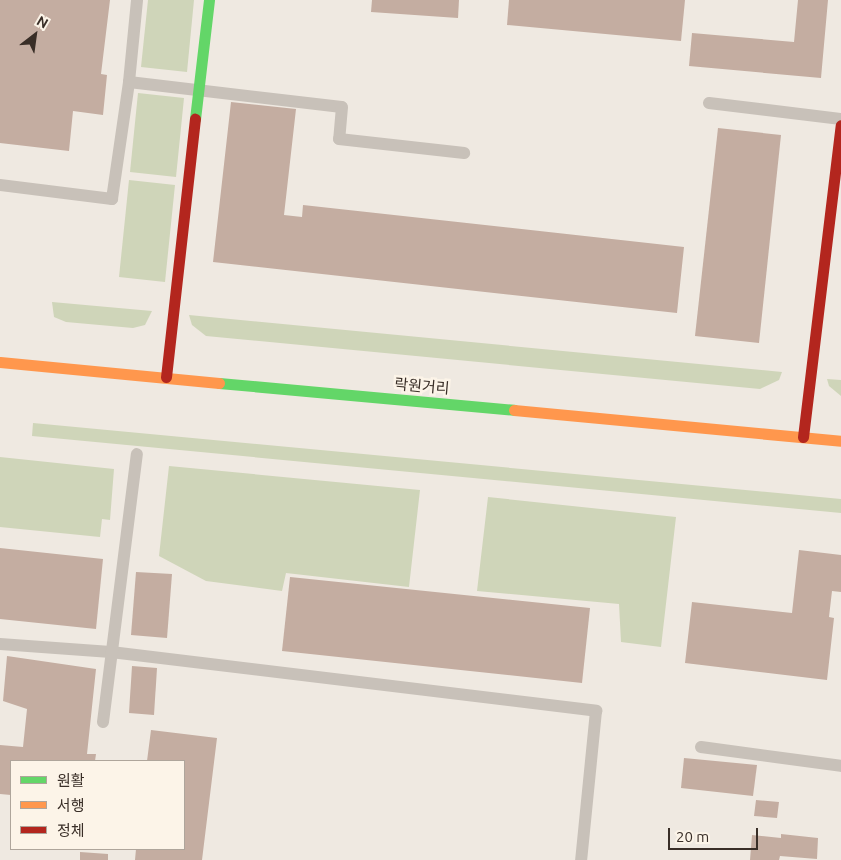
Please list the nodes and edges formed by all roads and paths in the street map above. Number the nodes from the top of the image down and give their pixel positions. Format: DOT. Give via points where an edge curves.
graph roads {
  1 [pos="137,0"];
  2 [pos="209,0"];
  3 [pos="129,82"];
  4 [pos="197,88"];
  5 [pos="709,103"];
  6 [pos="841,119"];
  7 [pos="841,125"];
  8 [pos="464,153"];
  9 [pos="0,185"];
  10 [pos="0,362"];
  11 [pos="166,377"];
  12 [pos="803,437"];
  13 [pos="841,441"];
  14 [pos="137,454"];
  15 [pos="0,644"];
  16 [pos="111,652"];
  17 [pos="103,722"];
  18 [pos="701,747"];
  19 [pos="841,766"];
  20 [pos="581,860"];
  1 -- 3 [label="lane"];
  2 -- 4 [label="main road"];
  3 -- 4 [label="lane"];
  3 -- 9 [label="lane" via="112,199"];
  4 -- 8 [label="lane" via="342,107 340,139"];
  4 -- 11 [label="main road"];
  5 -- 6 [label="lane"];
  7 -- 12 [label="main road"];
  10 -- 11 [label="main road, 락원거리"];
  11 -- 12 [label="main road, 락원거리"];
  12 -- 13 [label="main road, 락원거리"];
  14 -- 16 [label="lane"];
  15 -- 16 [label="lane"];
  16 -- 17 [label="lane"];
  16 -- 20 [label="lane" via="596,711"];
  18 -- 19 [label="lane"];
}
